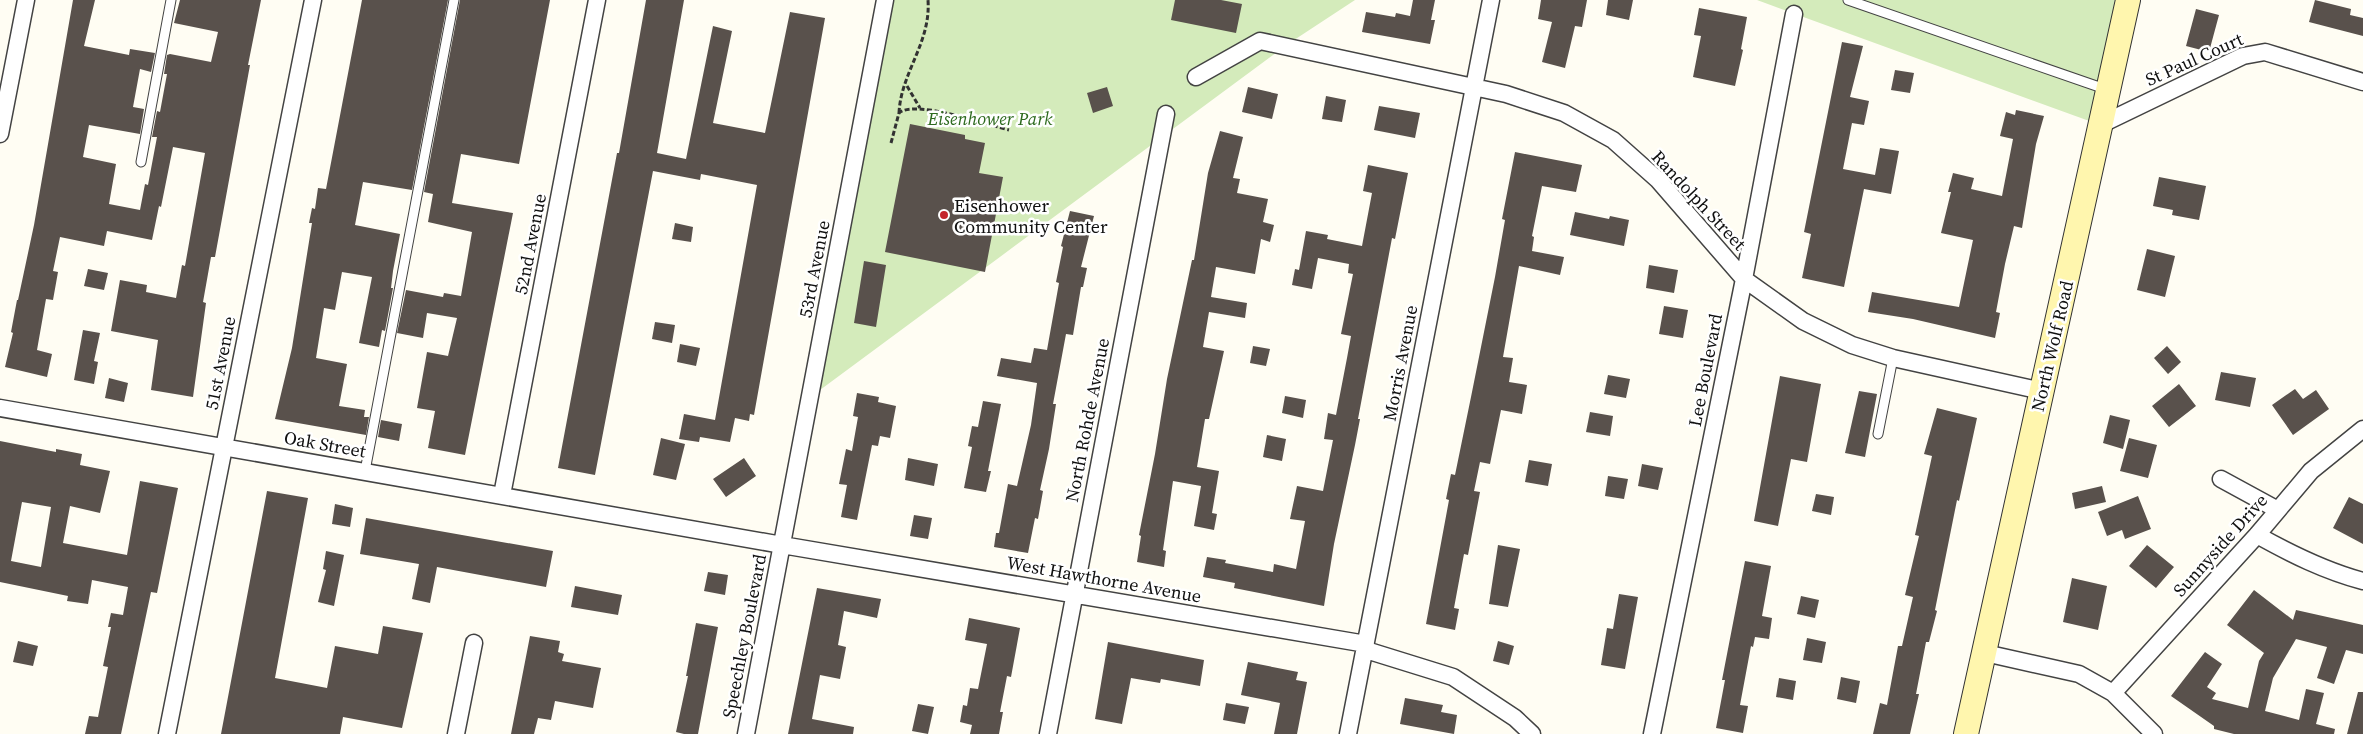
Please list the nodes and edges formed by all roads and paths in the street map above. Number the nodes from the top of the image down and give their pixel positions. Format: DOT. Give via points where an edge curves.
graph roads {
  1 [pos="26,0"];
  2 [pos="171,0"];
  3 [pos="313,0"];
  4 [pos="454,0"];
  5 [pos="597,0"];
  6 [pos="885,0"];
  7 [pos="928,0"];
  8 [pos="1491,0"];
  9 [pos="1848,0"];
  10 [pos="2128,0"];
  11 [pos="1794,14"];
  12 [pos="1196,77"];
  13 [pos="2363,82"];
  14 [pos="906,84"];
  15 [pos="1474,88"];
  16 [pos="2109,91"];
  17 [pos="920,109"];
  18 [pos="899,113"];
  19 [pos="1166,114"];
  20 [pos="2102,124"];
  21 [pos="1009,130"];
  22 [pos="0,134"];
  23 [pos="891,143"];
  24 [pos="141,162"];
  25 [pos="1744,279"];
  26 [pos="1893,358"];
  27 [pos="2042,391"];
  28 [pos="0,408"];
  29 [pos="2363,429"];
  30 [pos="1878,434"];
  31 [pos="224,447"];
  32 [pos="365,471"];
  33 [pos="2221,479"];
  34 [pos="502,495"];
  35 [pos="2278,510"];
  36 [pos="644,519"];
  37 [pos="2257,535"];
  38 [pos="782,545"];
  39 [pos="2363,581"];
  40 [pos="1074,594"];
  41 [pos="474,643"];
  42 [pos="1366,644"];
  43 [pos="1984,653"];
  44 [pos="2113,693"];
  45 [pos="167,734"];
  46 [pos="456,734"];
  47 [pos="746,734"];
  48 [pos="1048,734"];
  49 [pos="1348,734"];
  50 [pos="1532,734"];
  51 [pos="1652,734"];
  52 [pos="1966,734"];
  53 [pos="2154,734"];
  1 -- 22 [label="street"];
  2 -- 24 [label="lane"];
  3 -- 31 [label="street, 51st Avenue"];
  4 -- 32 [label="lane"];
  5 -- 34 [label="street, 52nd Avenue"];
  6 -- 38 [label="street, 53rd Avenue"];
  7 -- 14 [label="path" via="925,34"];
  8 -- 15 [label="street, Morris Avenue"];
  9 -- 16 [label="lane"];
  10 -- 16 [label="main road, North Wolf Road"];
  11 -- 25 [label="street, Lee Boulevard"];
  12 -- 15 [label="street, Randolph Street" via="1260,41"];
  13 -- 20 [label="street, St Paul Court" via="2265,52 2243,56"];
  14 -- 17 [label="path"];
  14 -- 18 [label="path"];
  15 -- 25 [label="street, Randolph Street" via="1506,94 1564,114 1612,140 1658,180"];
  15 -- 42 [label="street, Morris Avenue"];
  16 -- 20 [label="main road, North Wolf Road"];
  17 -- 18 [label="path" via="906,109"];
  17 -- 21 [label="path"];
  18 -- 23 [label="path"];
  19 -- 40 [label="street, North Rohde Avenue"];
  20 -- 27 [label="main road, North Wolf Road"];
  25 -- 26 [label="street, Randolph Street" via="1803,321 1852,345"];
  25 -- 51 [label="street, Lee Boulevard"];
  26 -- 27 [label="street, Randolph Street"];
  26 -- 30 [label="lane"];
  27 -- 43 [label="main road, North Wolf Road"];
  28 -- 31 [label="street, Oak Street"];
  29 -- 35 [label="street, Sunnyside Drive" via="2312,471"];
  31 -- 32 [label="street, Oak Street"];
  31 -- 45 [label="street, 51st Avenue"];
  32 -- 34 [label="street, Oak Street"];
  33 -- 35 [label="street"];
  34 -- 36 [label="street, Oak Street"];
  35 -- 37 [label="street, Sunnyside Drive"];
  36 -- 38 [label="street, West Hawthorne Avenue"];
  37 -- 39 [label="street" via="2337,574"];
  37 -- 44 [label="street, Sunnyside Drive"];
  38 -- 40 [label="street, West Hawthorne Avenue"];
  38 -- 47 [label="street, Speechley Boulevard"];
  40 -- 42 [label="street, West Hawthorne Avenue"];
  40 -- 48 [label="street, North Rohde Avenue"];
  41 -- 46 [label="street"];
  42 -- 49 [label="street, Morris Avenue"];
  42 -- 50 [label="street, West Hawthorne Avenue" via="1366,650 1453,677 1515,718"];
  43 -- 44 [label="street" via="2079,674"];
  43 -- 52 [label="main road, North Wolf Road"];
  44 -- 53 [label="street"];
}
